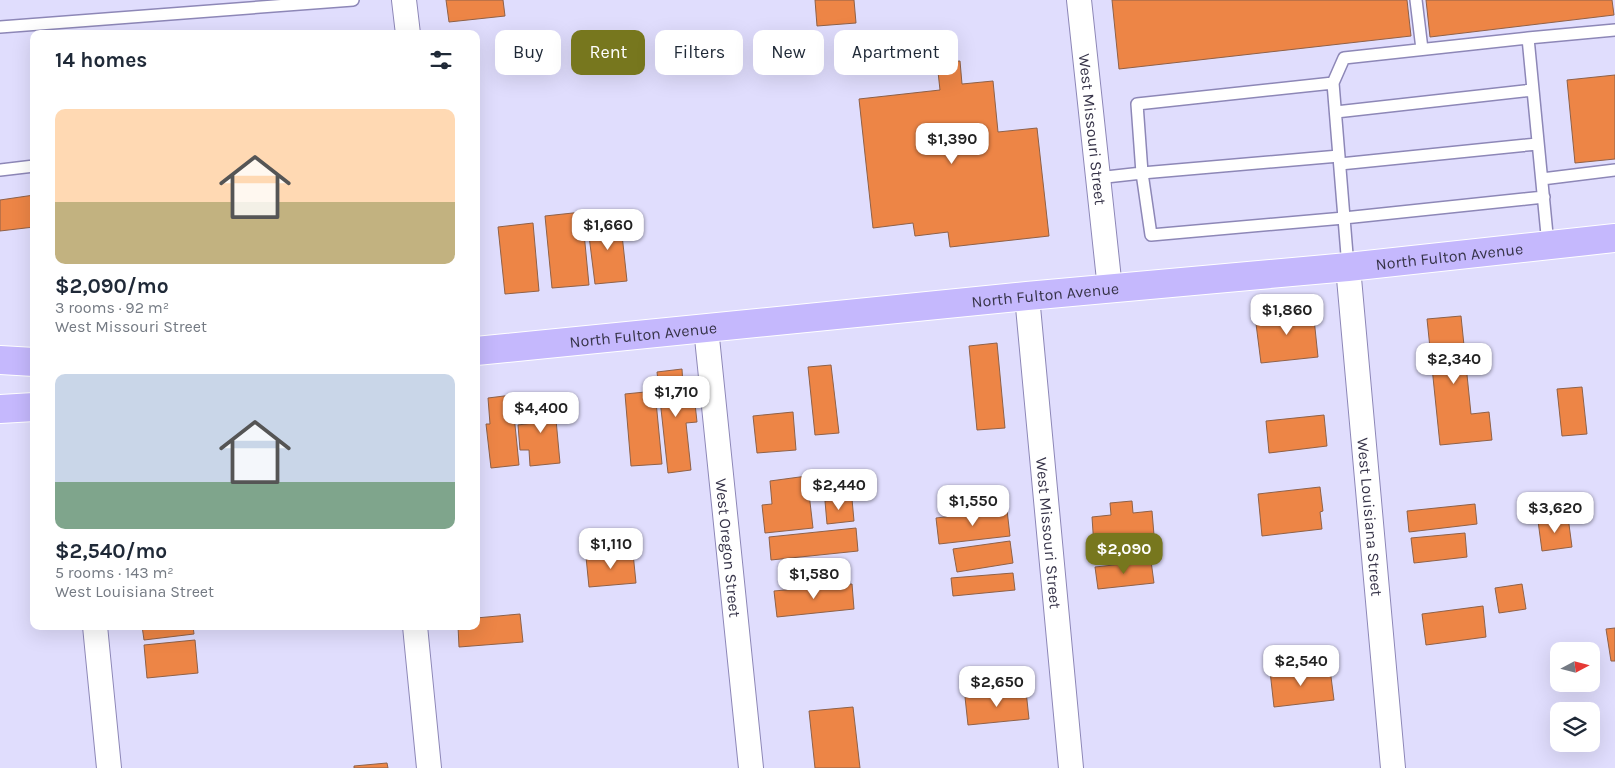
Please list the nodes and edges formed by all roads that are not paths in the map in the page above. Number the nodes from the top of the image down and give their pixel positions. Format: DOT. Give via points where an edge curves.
graph roads {
  1 [pos="353,0"];
  2 [pos="404,0"];
  3 [pos="1079,0"];
  4 [pos="1416,0"];
  5 [pos="0,27"];
  6 [pos="408,30"];
  7 [pos="1615,30"];
  8 [pos="1528,38"];
  9 [pos="1422,49"];
  10 [pos="1333,83"];
  11 [pos="1532,90"];
  12 [pos="1336,112"];
  13 [pos="1537,144"];
  14 [pos="1340,160"];
  15 [pos="30,166"];
  16 [pos="0,170"];
  17 [pos="1615,170"];
  18 [pos="1142,173"];
  19 [pos="1097,178"];
  20 [pos="1542,179"];
  21 [pos="1544,197"];
  22 [pos="1344,218"];
  23 [pos="1615,238"];
  24 [pos="1548,246"];
  25 [pos="1348,268"];
  26 [pos="1110,289"];
  27 [pos="1027,296"];
  28 [pos="706,328"];
  29 [pos="480,351"];
  30 [pos="0,360"];
  31 [pos="30,362"];
  32 [pos="30,408"];
  33 [pos="0,410"];
  34 [pos="95,630"];
  35 [pos="414,630"];
  36 [pos="109,768"];
  37 [pos="429,768"];
  38 [pos="751,768"];
  39 [pos="1071,768"];
  40 [pos="1392,768"];
  1 -- 5 [label="lane"];
  2 -- 6 [label="street"];
  3 -- 19 [label="street, West Missouri Street"];
  4 -- 9 [label="lane"];
  7 -- 8 [label="lane"];
  8 -- 9 [label="lane"];
  8 -- 11 [label="lane"];
  9 -- 10 [label="lane" via="1344,58"];
  10 -- 12 [label="lane"];
  10 -- 18 [label="lane" via="1137,104"];
  11 -- 12 [label="lane"];
  11 -- 13 [label="lane"];
  12 -- 14 [label="lane"];
  13 -- 14 [label="lane"];
  13 -- 20 [label="lane"];
  14 -- 18 [label="lane"];
  14 -- 22 [label="lane"];
  15 -- 16 [label="lane"];
  17 -- 20 [label="lane"];
  18 -- 19 [label="lane"];
  18 -- 22 [label="lane" via="1151,235"];
  19 -- 26 [label="street, West Missouri Street"];
  20 -- 21 [label="lane"];
  21 -- 22 [label="lane"];
  21 -- 24 [label="lane"];
  22 -- 25 [label="lane"];
  23 -- 24 [label="main road, North Fulton Avenue"];
  24 -- 25 [label="main road, North Fulton Avenue"];
  25 -- 26 [label="main road, North Fulton Avenue"];
  25 -- 40 [label="street, West Louisiana Street"];
  26 -- 27 [label="main road, North Fulton Avenue"];
  27 -- 28 [label="main road, North Fulton Avenue"];
  27 -- 39 [label="street, West Missouri Street"];
  28 -- 29 [label="main road, North Fulton Avenue"];
  28 -- 38 [label="street, West Oregon Street"];
  30 -- 31 [label="main road"];
  32 -- 33 [label="main road"];
  34 -- 36 [label="street"];
  35 -- 37 [label="street"];
}
